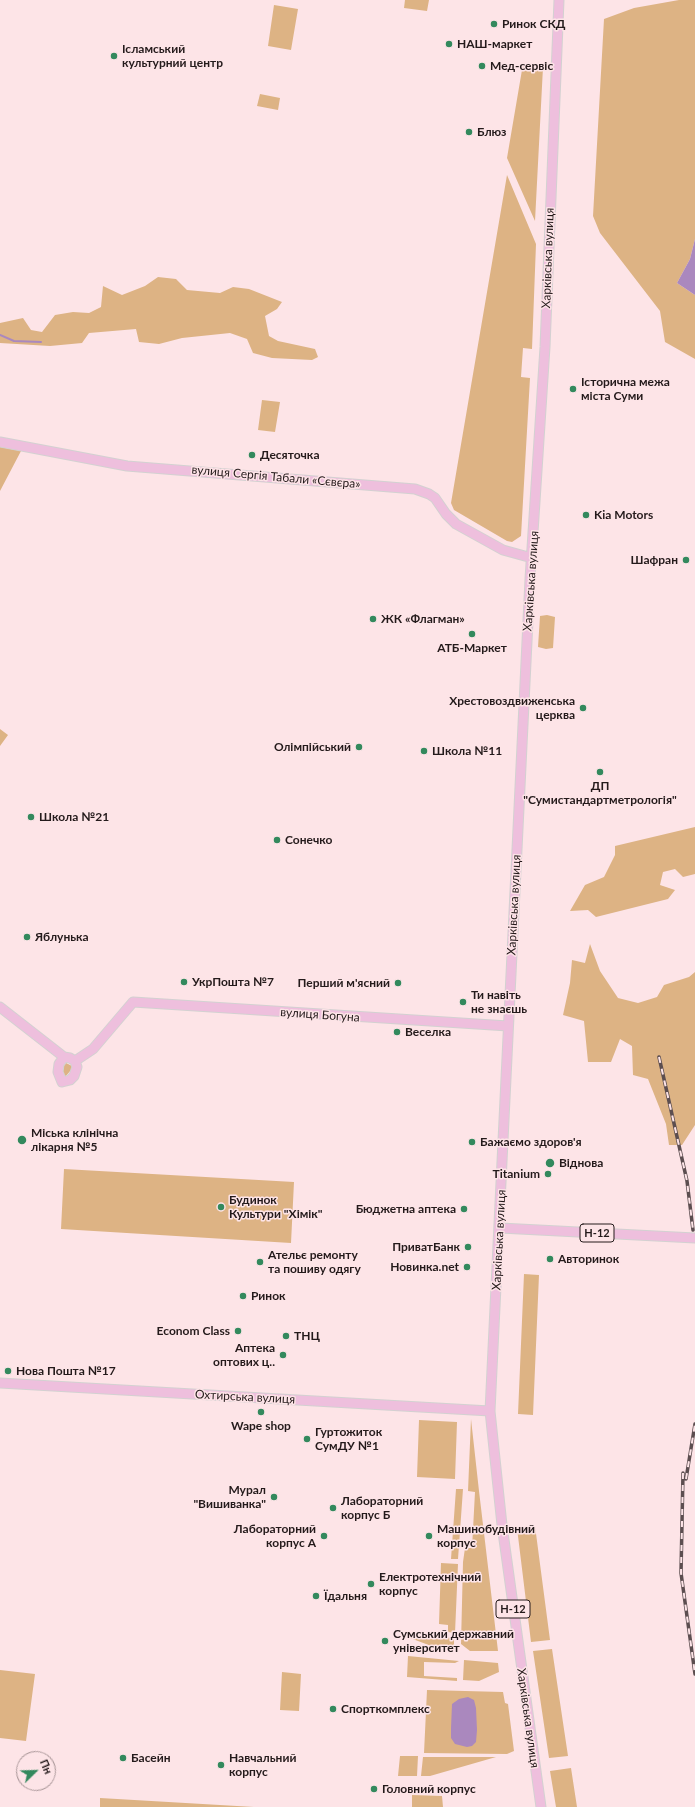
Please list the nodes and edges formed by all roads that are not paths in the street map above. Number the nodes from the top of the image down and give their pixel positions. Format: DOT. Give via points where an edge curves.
graph roads {
  1 [pos="559,0"];
  2 [pos="0,442"];
  3 [pos="532,558"];
  4 [pos="0,1007"];
  5 [pos="508,1026"];
  6 [pos="64,1057"];
  7 [pos="74,1061"];
  8 [pos="500,1228"];
  9 [pos="695,1238"];
  10 [pos="0,1383"];
  11 [pos="490,1411"];
  12 [pos="541,1807"];
  1 -- 3 [label="main road, Харківська вулиця"];
  2 -- 3 [label="main road, вулиця Сергія Табали «Сєвєра»" via="127,466 415,489 435,498 456,524 503,550"];
  3 -- 5 [label="main road, Харківська вулиця"];
  4 -- 6 [label="main road"];
  5 -- 7 [label="main road, вулиця Богуна" via="133,1002 93,1049"];
  5 -- 8 [label="main road, Харківська вулиця"];
  6 -- 7 [label="main road"];
  6 -- 7 [label="main road" via="59,1064 58,1072 62,1082 74,1076 77,1067"];
  8 -- 9 [label="main road, Н-12"];
  8 -- 11 [label="main road, Харківська вулиця / Н-12"];
  10 -- 11 [label="main road, Охтирська вулиця"];
  11 -- 12 [label="main road, Харківська вулиця / Н-12" via="501,1517"];
}
